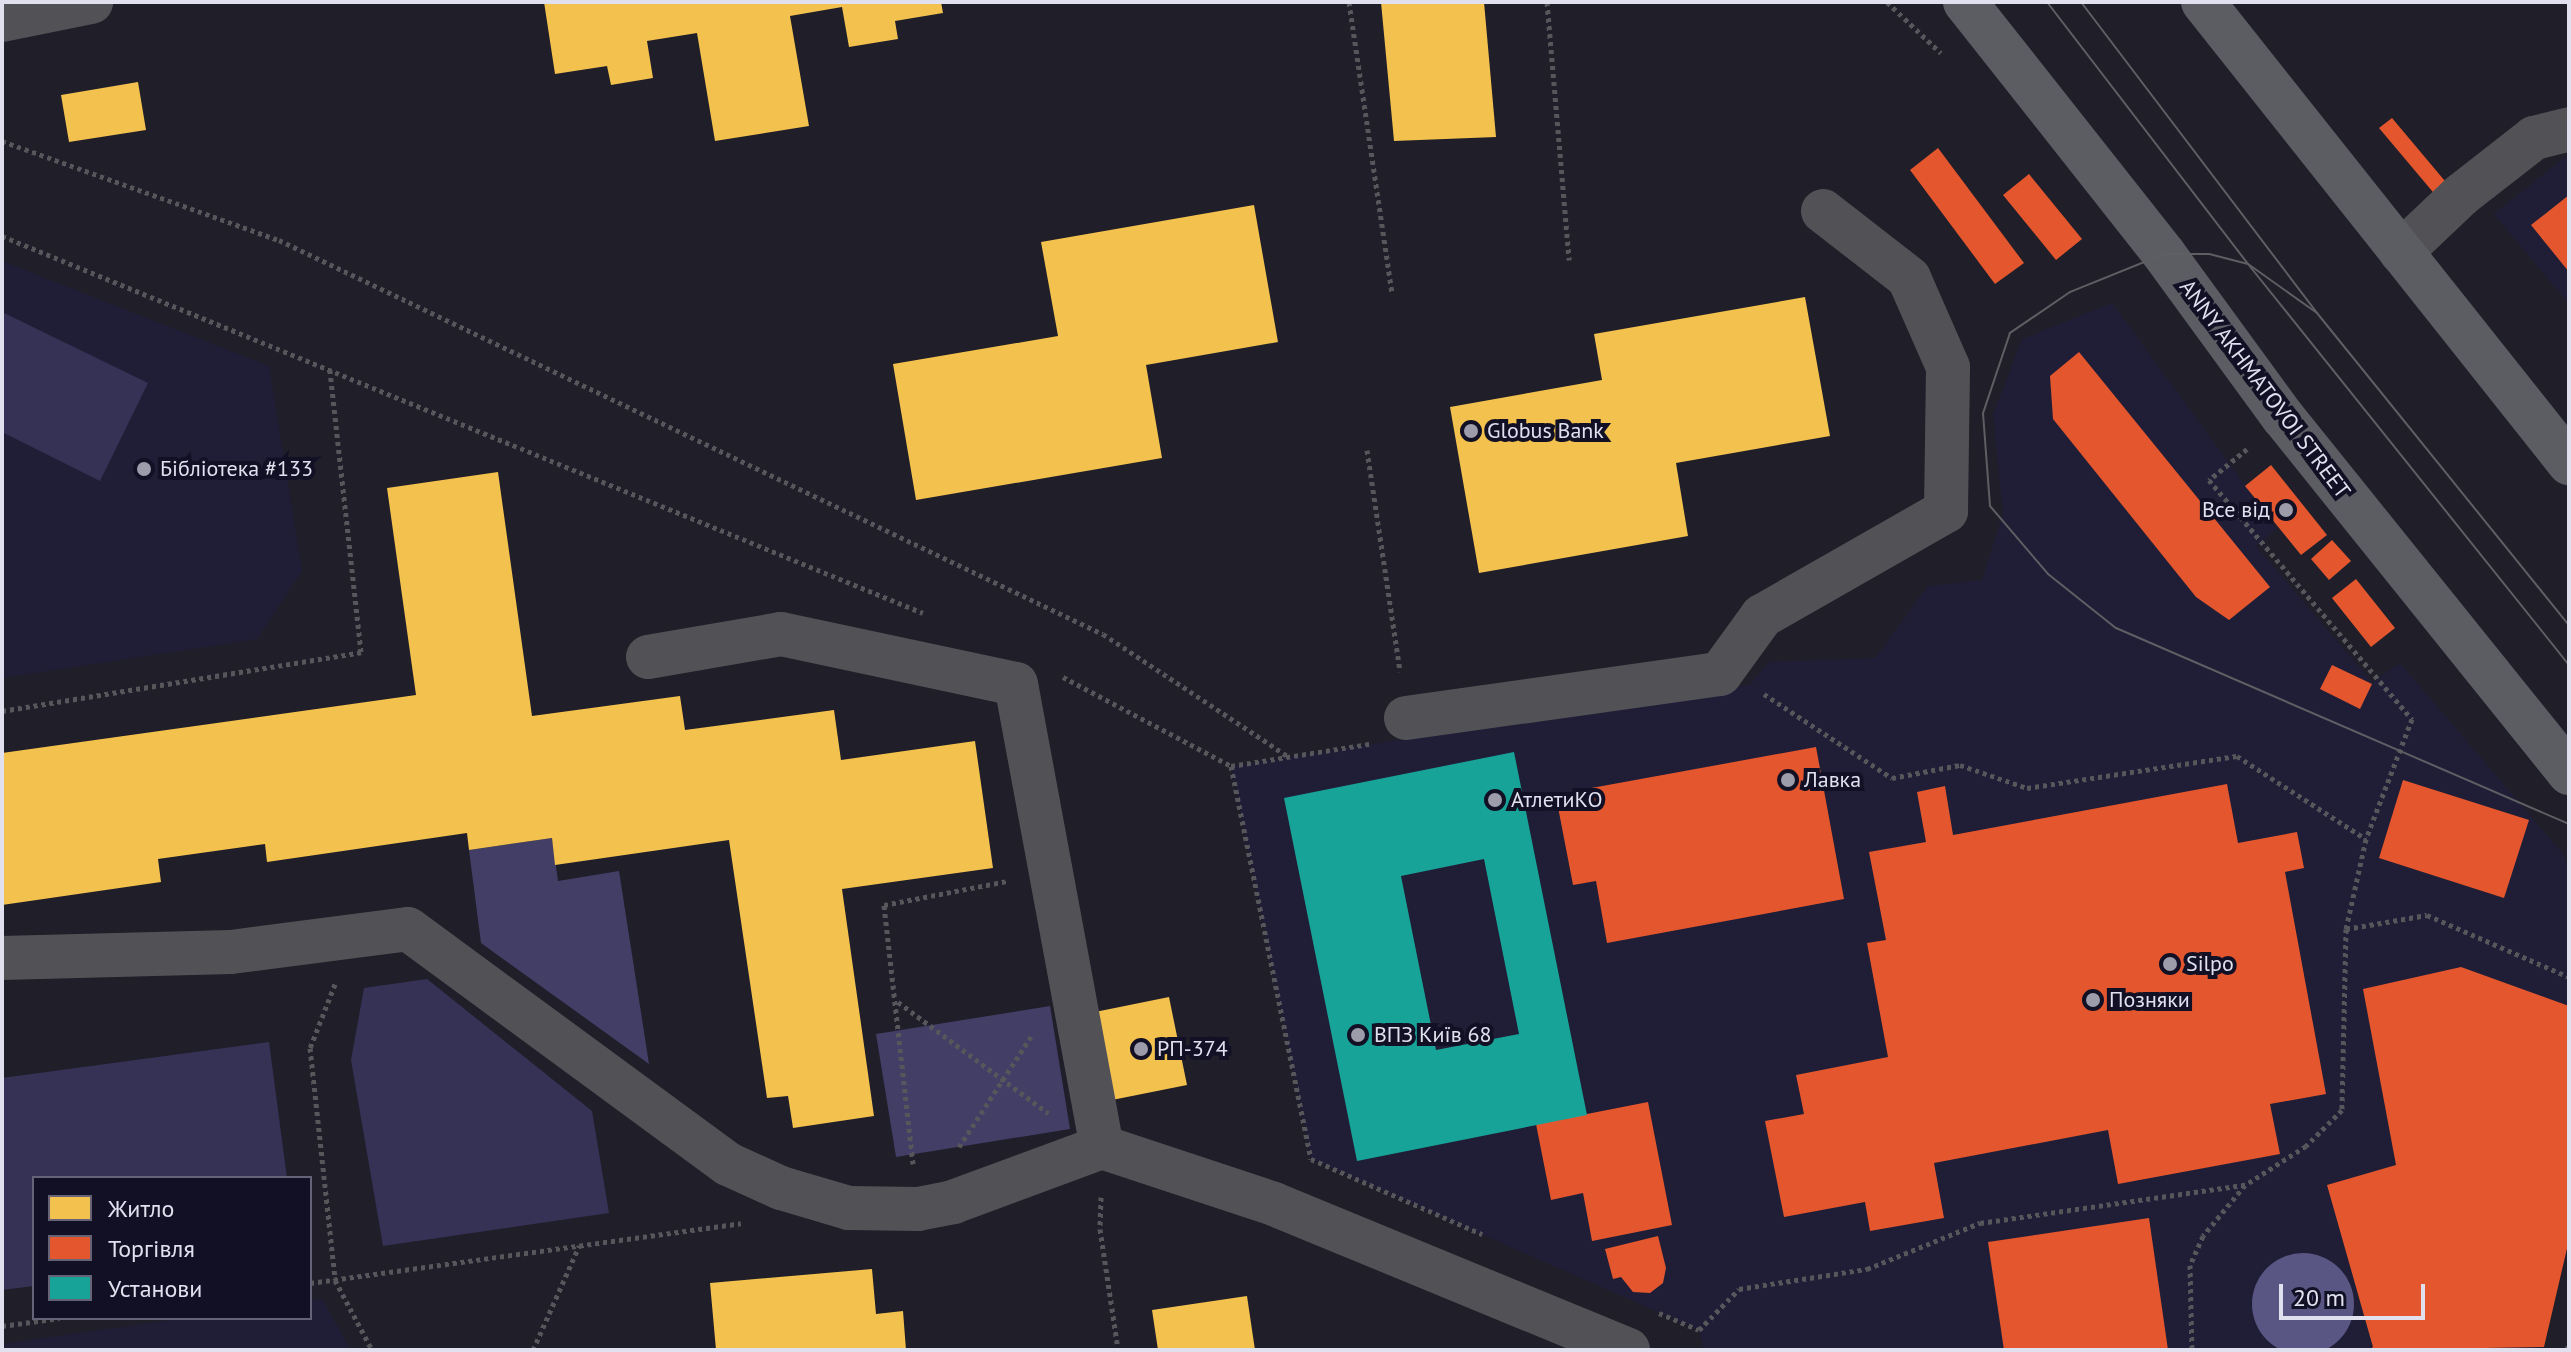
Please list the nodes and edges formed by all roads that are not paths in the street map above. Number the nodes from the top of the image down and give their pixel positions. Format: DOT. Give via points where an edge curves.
graph roads {
  1 [pos="91,2"];
  2 [pos="1965,2"];
  3 [pos="2203,2"];
  4 [pos="2,20"];
  5 [pos="2569,129"];
  6 [pos="1823,211"];
  7 [pos="2401,252"];
  8 [pos="2569,463"];
  9 [pos="648,657"];
  10 [pos="1406,718"];
  11 [pos="2569,773"];
  12 [pos="2,958"];
  13 [pos="1102,1147"];
  14 [pos="1628,1350"];
  1 -- 4 [label="lane"];
  2 -- 11 [label="main road, ANNY AKHMATOVOI STREET" via="2164,254 2283,417"];
  3 -- 7 [label="main road"];
  5 -- 7 [label="lane" via="2534,138 2461,195"];
  6 -- 10 [label="lane" via="1909,278 1948,367 1946,511 1762,616 1720,674"];
  7 -- 8 [label="main road"];
  9 -- 13 [label="lane" via="781,634 1016,684"];
  12 -- 13 [label="lane" via="231,952 408,929 728,1164 781,1188 849,1208 918,1209 953,1202"];
  13 -- 14 [label="lane" via="1274,1204"];
}
